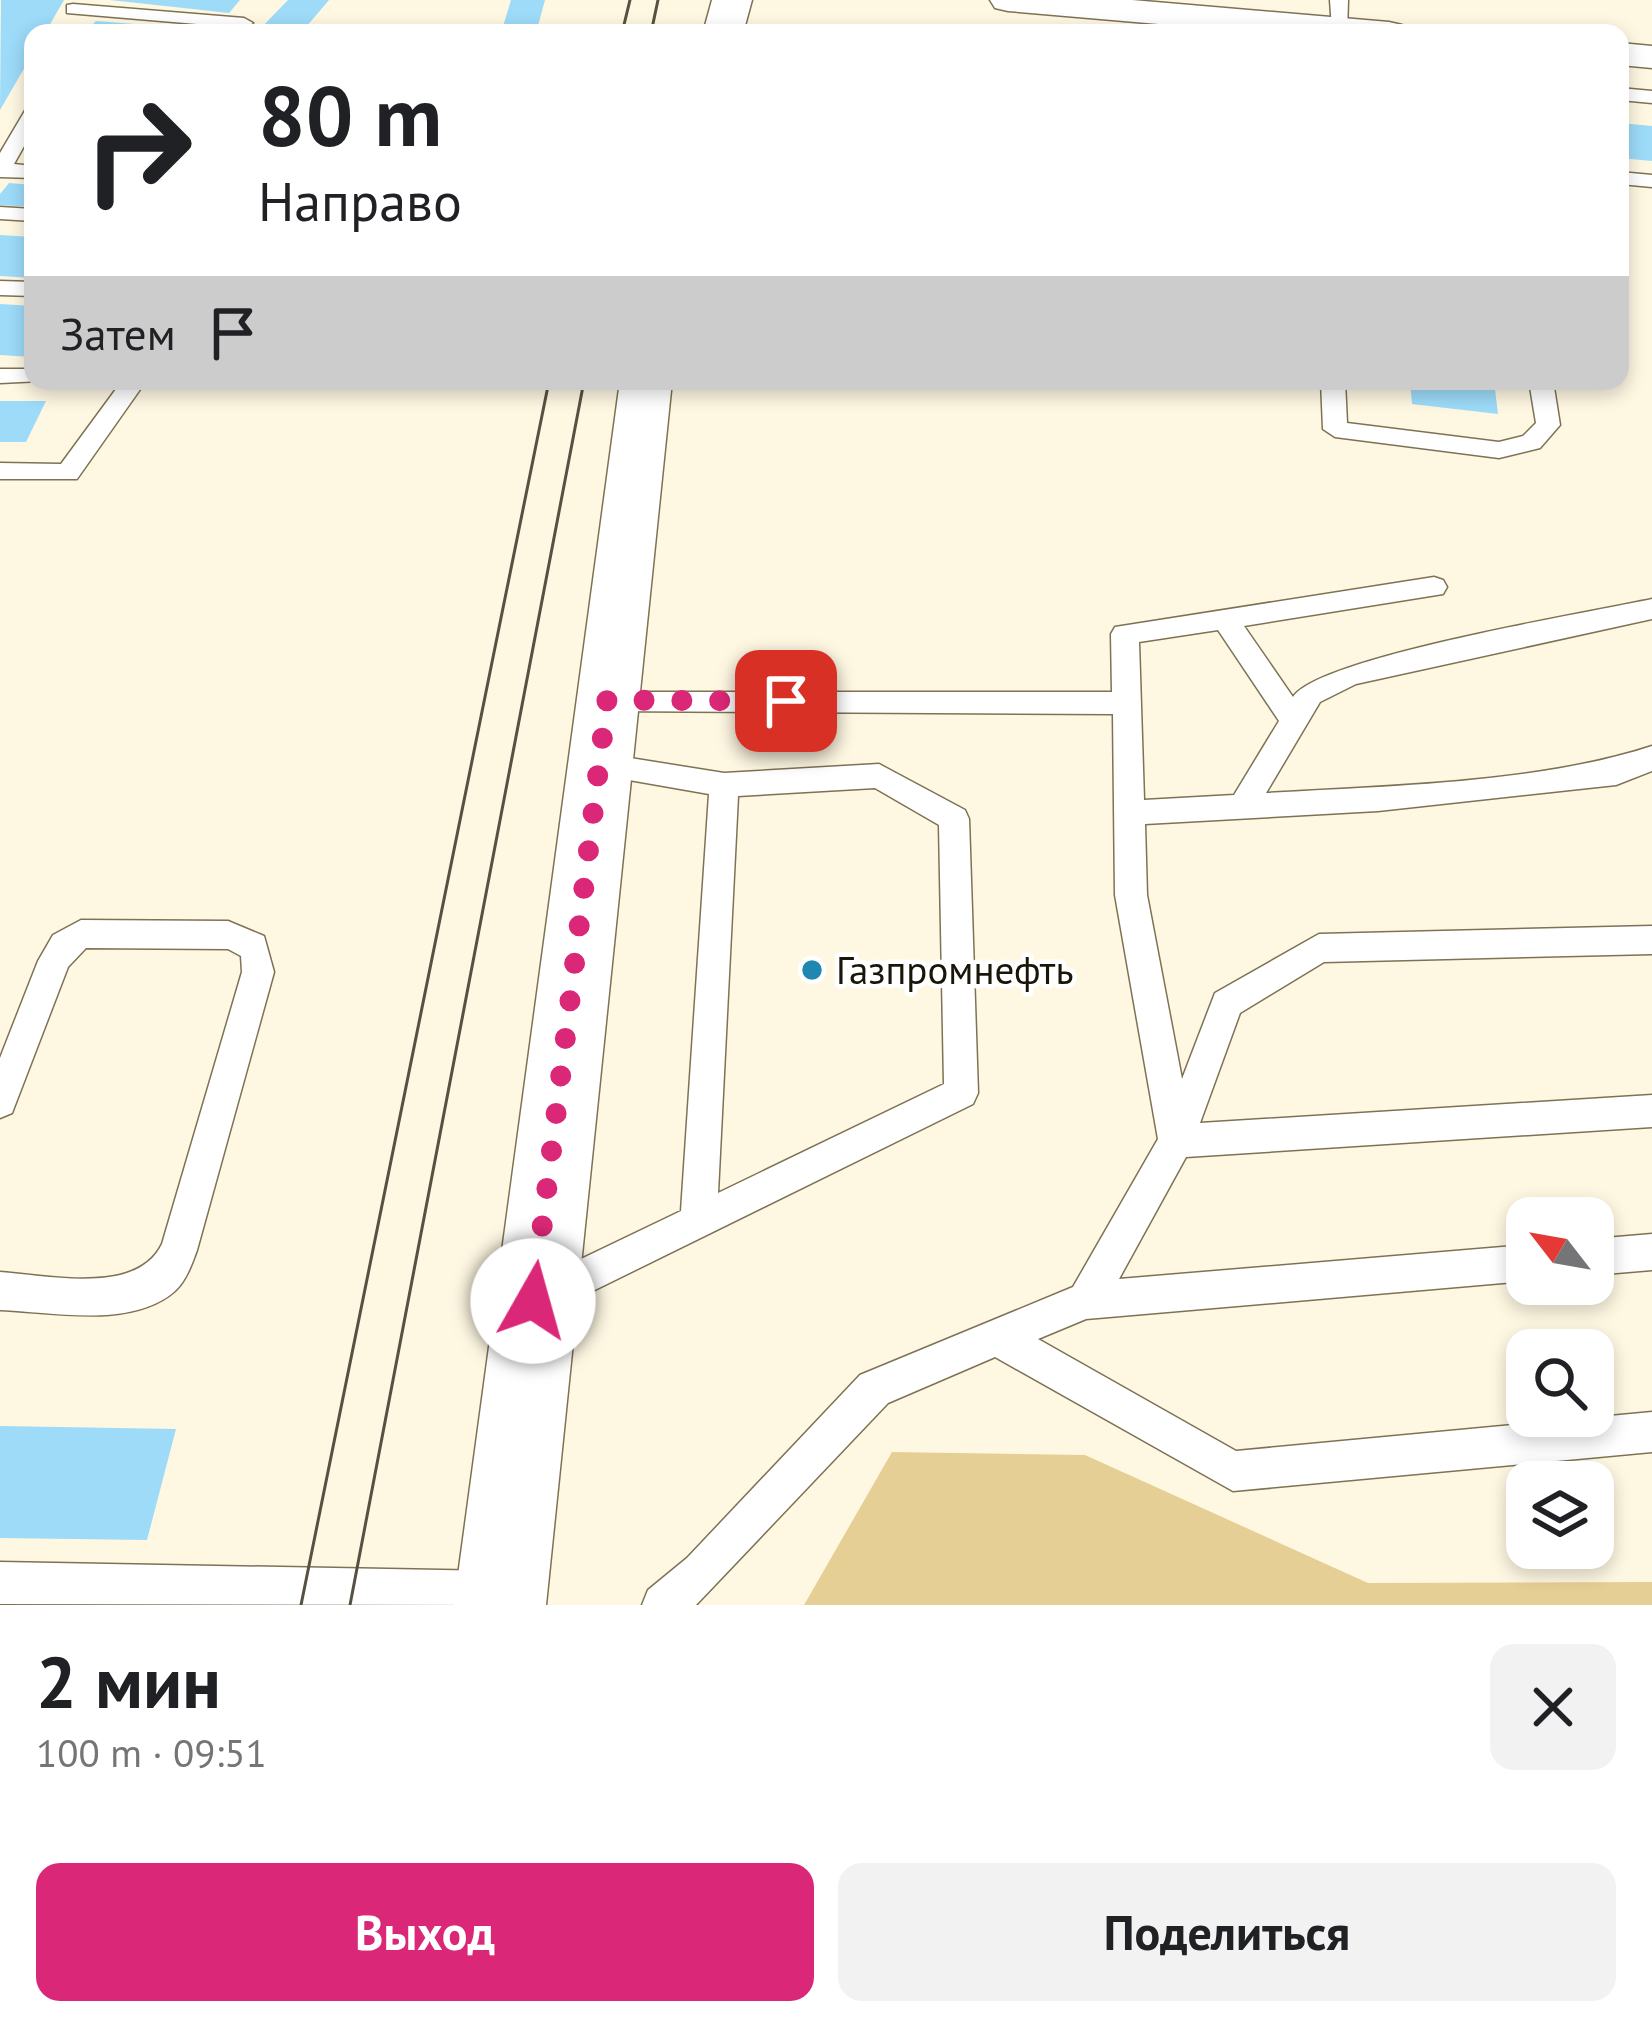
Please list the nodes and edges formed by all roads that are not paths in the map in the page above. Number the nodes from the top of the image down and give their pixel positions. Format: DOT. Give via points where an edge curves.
graph roads {
  1 [pos="1008,0"];
  2 [pos="76,4"];
  3 [pos="1340,14"];
  4 [pos="245,22"];
  5 [pos="24,129"];
  6 [pos="1,170"];
  7 [pos="127,390"];
  8 [pos="645,390"];
  9 [pos="1333,390"];
  10 [pos="1542,390"];
  11 [pos="0,471"];
  12 [pos="1434,587"];
  13 [pos="1652,609"];
  14 [pos="1225,619"];
  15 [pos="1126,703"];
  16 [pos="1294,721"];
  17 [pos="603,732"];
  18 [pos="1652,758"];
  19 [pos="724,784"];
  20 [pos="1243,806"];
  21 [pos="1129,813"];
  22 [pos="1652,940"];
  23 [pos="0,1102"];
  24 [pos="1652,1111"];
  25 [pos="1176,1141"];
  26 [pos="698,1221"];
  27 [pos="1652,1252"];
  28 [pos="1614,1255"];
  29 [pos="1506,1265"];
  30 [pos="0,1291"];
  31 [pos="1086,1300"];
  32 [pos="533,1301"];
  33 [pos="996,1337"];
  34 [pos="1652,1432"];
  35 [pos="0,1583"];
  36 [pos="165,1595"];
  37 [pos="500,1599"];
  38 [pos="662,1605"];
  1 -- 3 [label="street"];
  2 -- 4 [label="lane"];
  5 -- 6 [label="lane"];
  7 -- 11 [label="lane" via="68,472"];
  8 -- 17 [label="main road"];
  9 -- 10 [label="lane" via="1335,428 1499,449 1531,442 1548,425"];
  12 -- 14 [label="lane"];
  13 -- 16 [label="lane" via="1350,675 1310,694"];
  14 -- 15 [label="lane" via="1125,634"];
  14 -- 16 [label="lane"];
  15 -- 17 [label="lane"];
  15 -- 21 [label="lane"];
  16 -- 20 [label="lane"];
  17 -- 19 [label="lane"];
  17 -- 32 [label="main road"];
  18 -- 20 [label="lane" via="1616,773"];
  19 -- 26 [label="lane"];
  19 -- 26 [label="lane" via="879,776 954,819 961,1093"];
  20 -- 21 [label="lane"];
  21 -- 25 [label="lane" via="1131,895"];
  22 -- 25 [label="lane" via="1319,948 1227,1003"];
  23 -- 30 [label="lane" via="54,961 81,934 228,934 259,952 179,1250 165,1275 124,1294"];
  24 -- 25 [label="lane"];
  25 -- 31 [label="lane"];
  26 -- 32 [label="lane"];
  27 -- 28 [label="lane"];
  29 -- 31 [label="lane"];
  31 -- 33 [label="lane"];
  32 -- 37 [label="main road"];
  33 -- 34 [label="lane" via="1233,1472"];
  33 -- 38 [label="lane" via="874,1389 702,1573"];
  35 -- 36 [label="lane"];
  36 -- 37 [label="lane"];
}
